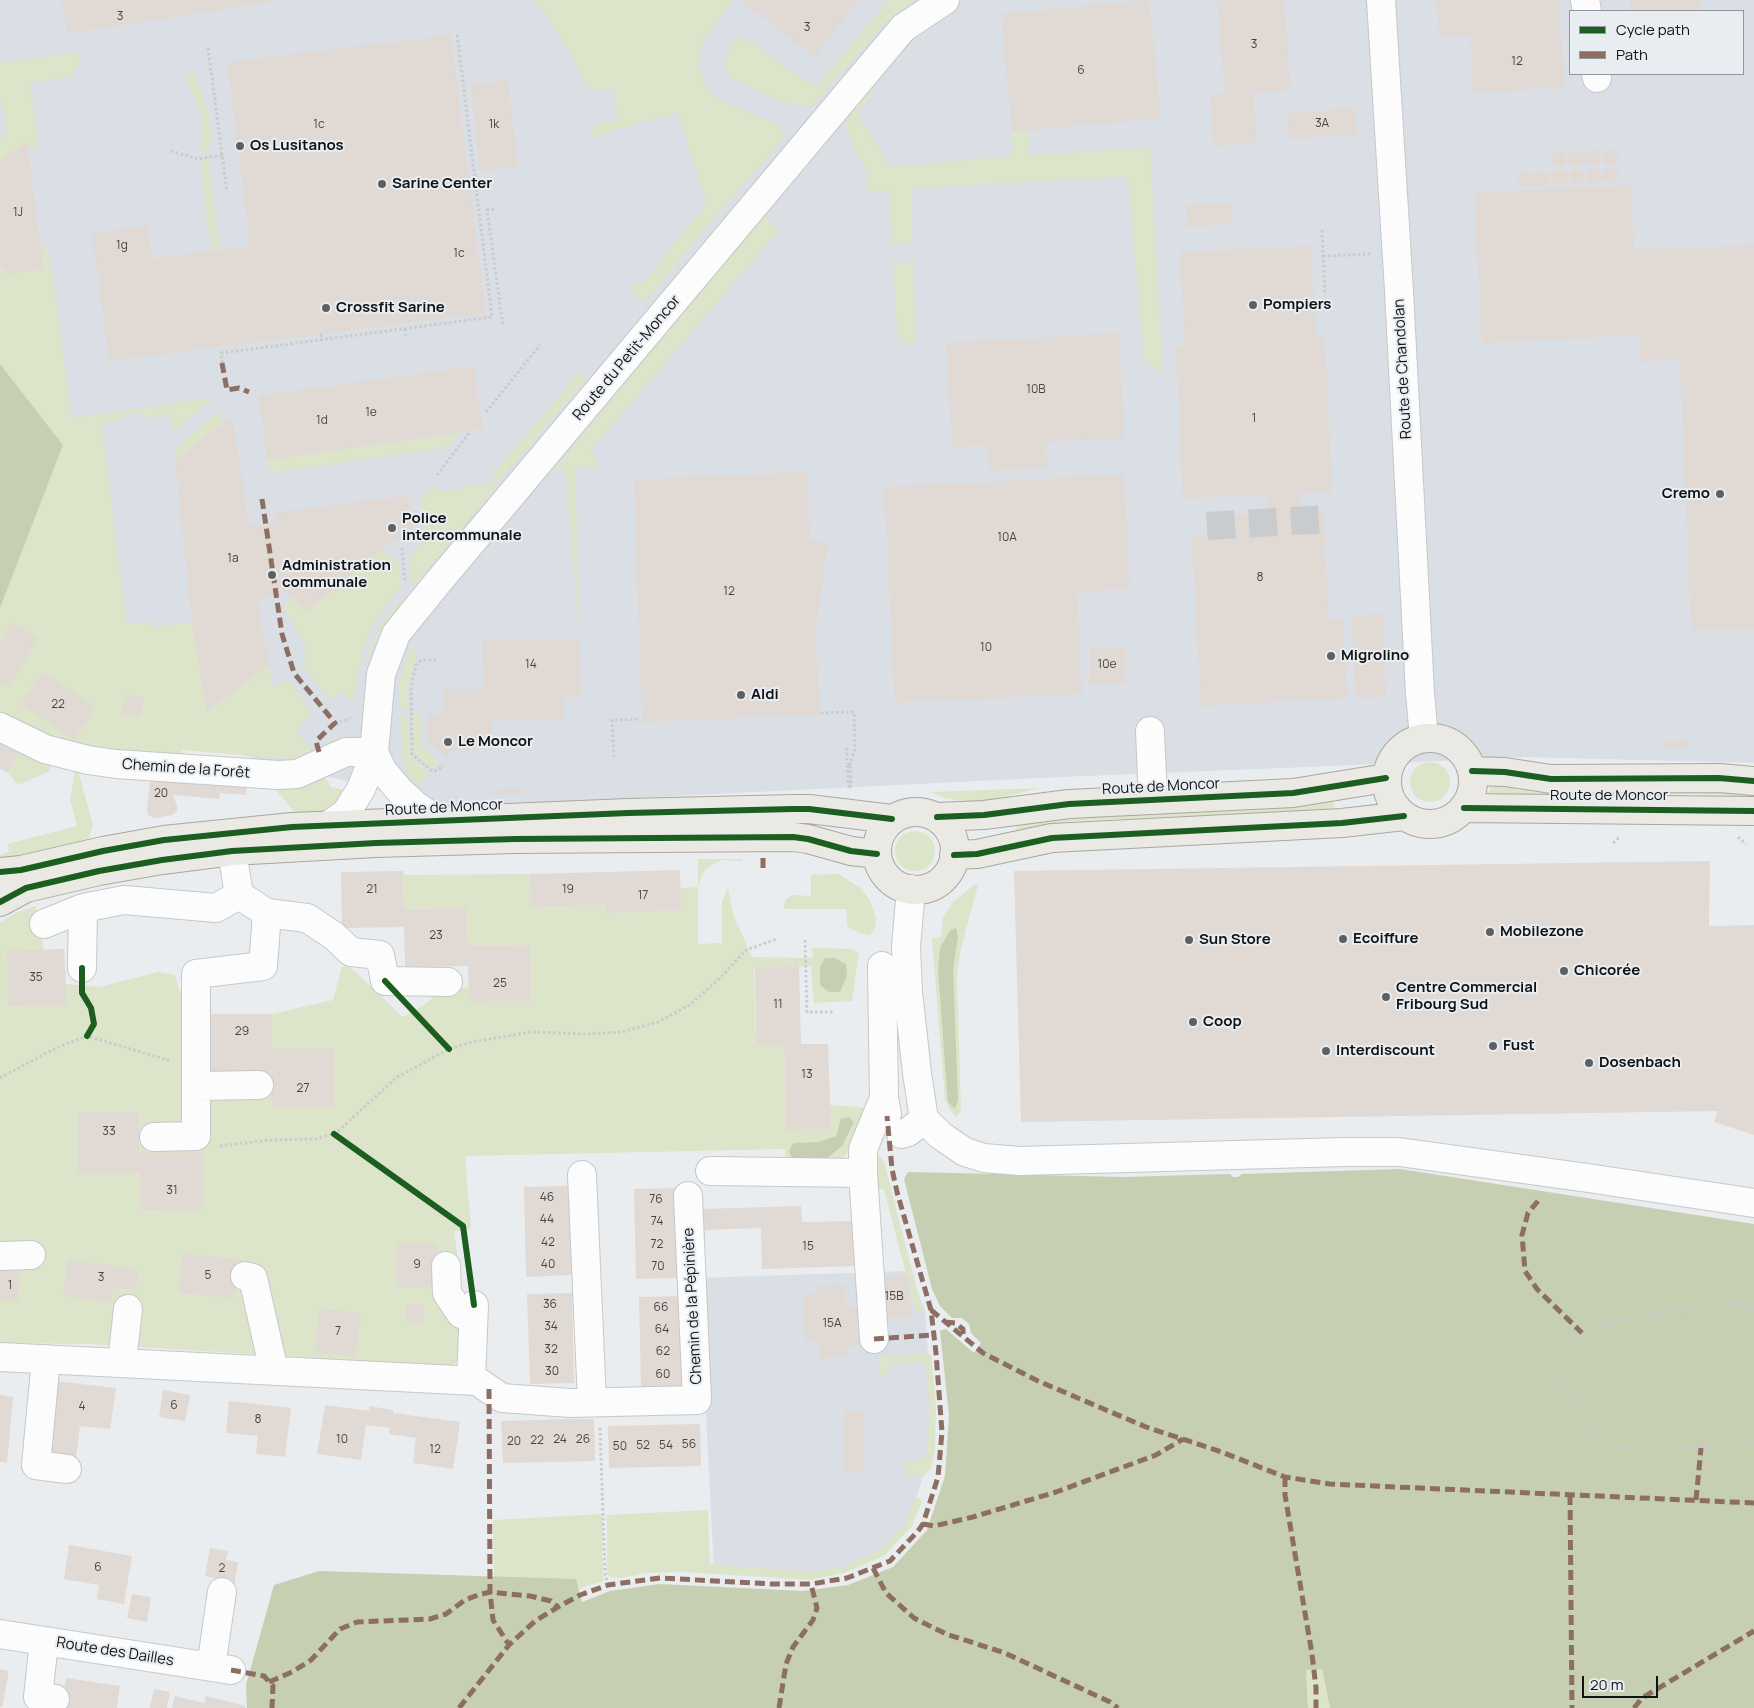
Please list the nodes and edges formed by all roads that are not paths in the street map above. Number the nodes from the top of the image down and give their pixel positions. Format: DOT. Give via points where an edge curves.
graph roads {
  1 [pos="945,0"];
  2 [pos="1381,0"];
  3 [pos="0,727"];
  4 [pos="1150,732"];
  5 [pos="1424,738"];
  6 [pos="374,752"];
  7 [pos="1472,771"];
  8 [pos="1386,778"];
  9 [pos="1754,781"];
  10 [pos="1153,800"];
  11 [pos="1464,808"];
  12 [pos="1754,811"];
  13 [pos="1404,816"];
  14 [pos="937,817"];
  15 [pos="892,819"];
  16 [pos="438,820"];
  17 [pos="329,825"];
  18 [pos="232,851"];
  19 [pos="877,854"];
  20 [pos="954,855"];
  21 [pos="0,872"];
  22 [pos="911,889"];
  23 [pos="239,895"];
  24 [pos="0,902"];
  25 [pos="83,908"];
  26 [pos="267,913"];
  27 [pos="44,924"];
  28 [pos="882,966"];
  29 [pos="82,968"];
  30 [pos="448,982"];
  31 [pos="196,1077"];
  32 [pos="259,1085"];
  33 [pos="891,1116"];
  34 [pos="924,1119"];
  35 [pos="154,1137"];
  36 [pos="710,1171"];
  37 [pos="863,1173"];
  38 [pos="582,1174"];
  39 [pos="688,1196"];
  40 [pos="1754,1203"];
  41 [pos="30,1255"];
  42 [pos="0,1256"];
  43 [pos="446,1266"];
  44 [pos="245,1276"];
  45 [pos="128,1309"];
  46 [pos="874,1339"];
  47 [pos="0,1357"];
  48 [pos="46,1359"];
  49 [pos="122,1362"];
  50 [pos="274,1371"];
  51 [pos="471,1381"];
  52 [pos="596,1402"];
  53 [pos="67,1469"];
  54 [pos="222,1592"];
  55 [pos="0,1634"];
  56 [pos="44,1642"];
  57 [pos="55,1699"];
  1 -- 6 [label="street, Route du Petit-Moncor" via="903,28 396,634 381,674"];
  2 -- 5 [label="street, Route de Chandolan"];
  3 -- 6 [label="street, Chemin de la Forêt" via="45,750 88,760 278,775 297,774 346,752"];
  4 -- 10 [label="street"];
  5 -- 7 [label="main road" via="1446,741 1455,746 1467,758"];
  5 -- 8 [label="main road" via="1413,741 1396,754 1388,766"];
  6 -- 16 [label="street" via="382,770 400,791"];
  6 -- 17 [label="street, Route du Petit-Moncor" via="361,789 346,813"];
  7 -- 9 [label="main road, Route de Moncor" via="1551,778"];
  7 -- 11 [label="main road" via="1472,794"];
  8 -- 10 [label="main road, Route de Moncor" via="1293,793"];
  8 -- 13 [label="main road" via="1390,798"];
  10 -- 14 [label="main road, Route de Moncor" via="1069,804 984,815"];
  11 -- 12 [label="main road, Route de Moncor"];
  11 -- 13 [label="main road" via="1452,818 1436,824 1419,823"];
  13 -- 20 [label="main road" via="1342,823 1052,838 977,854"];
  14 -- 15 [label="main road" via="914,812"];
  14 -- 20 [label="main road" via="950,832"];
  15 -- 16 [label="main road, Route de Moncor" via="793,809"];
  15 -- 19 [label="main road" via="883,829"];
  16 -- 17 [label="main road, Route de Moncor"];
  17 -- 21 [label="main road, Route de Moncor" via="164,840"];
  18 -- 19 [label="main road, Route de Moncor" via="445,840 793,837"];
  18 -- 23 [label="street"];
  18 -- 24 [label="main road, Route de Moncor" via="99,871 26,888"];
  19 -- 22 [label="main road" via="888,878"];
  20 -- 22 [label="main road" via="950,868 940,881 926,888"];
  22 -- 34 [label="street" via="906,946 908,992"];
  23 -- 25 [label="street" via="216,908 124,900"];
  23 -- 26 [label="street"];
  25 -- 27 [label="street"];
  25 -- 29 [label="street"];
  26 -- 30 [label="street" via="307,918 351,952 380,955 385,981"];
  26 -- 31 [label="street" via="263,966 196,974"];
  28 -- 33 [label="street"];
  31 -- 32 [label="street"];
  31 -- 35 [label="street" via="196,1136"];
  33 -- 34 [label="street" via="908,1132"];
  33 -- 37 [label="street" via="863,1149"];
  34 -- 40 [label="street" via="946,1140 984,1158 1019,1161 1399,1152"];
  36 -- 37 [label="street"];
  37 -- 46 [label="street"];
  38 -- 52 [label="street"];
  39 -- 52 [label="street, Chemin de la Pépinière" via="697,1400"];
  41 -- 42 [label="street"];
  43 -- 51 [label="street" via="447,1293 461,1314 474,1311"];
  44 -- 50 [label="street" via="253,1278"];
  45 -- 49 [label="street"];
  47 -- 48 [label="street, Chemin de la Pépinière"];
  48 -- 49 [label="street, Chemin de la Pépinière"];
  48 -- 53 [label="street" via="36,1465"];
  49 -- 50 [label="street, Chemin de la Pépinière"];
  50 -- 51 [label="street, Chemin de la Pépinière"];
  51 -- 52 [label="street, Chemin de la Pépinière" via="477,1381 502,1398"];
  54 -- 56 [label="street, Route des Dailles" via="221,1668"];
  55 -- 56 [label="street, Route des Dailles"];
  56 -- 57 [label="street" via="38,1697"];
}
